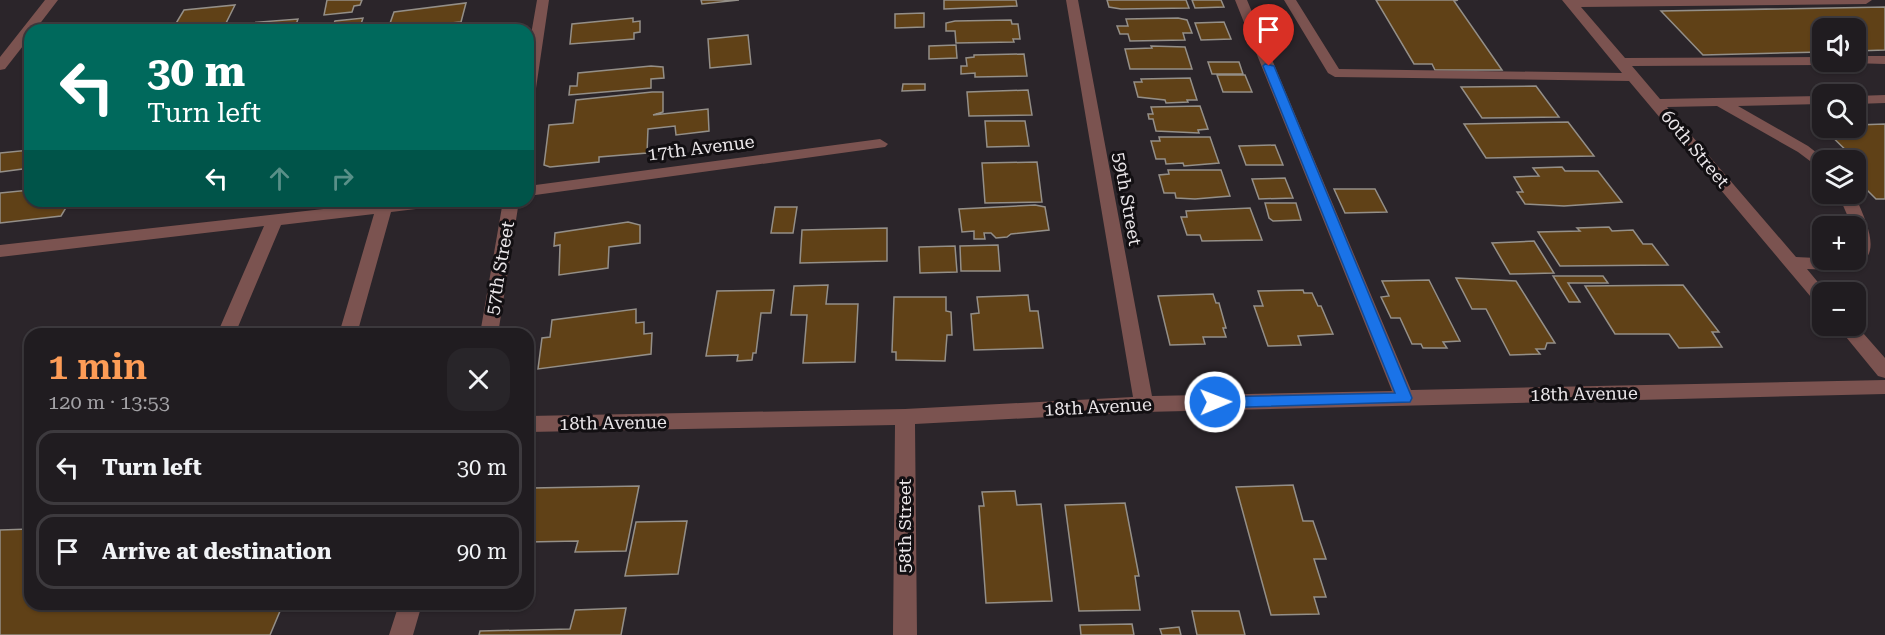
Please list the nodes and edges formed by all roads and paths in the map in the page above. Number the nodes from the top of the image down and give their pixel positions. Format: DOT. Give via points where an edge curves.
graph roads {
  1 [pos="52,0"];
  2 [pos="543,0"];
  3 [pos="1072,0"];
  4 [pos="1241,0"];
  5 [pos="1290,0"];
  6 [pos="1866,0"];
  7 [pos="1570,2"];
  8 [pos="33,24"];
  9 [pos="24,36"];
  10 [pos="534,57"];
  11 [pos="1866,60"];
  12 [pos="1885,60"];
  13 [pos="1812,61"];
  14 [pos="1621,62"];
  15 [pos="0,66"];
  16 [pos="1634,77"];
  17 [pos="1885,99"];
  18 [pos="1812,100"];
  19 [pos="1866,100"];
  20 [pos="1722,102"];
  21 [pos="1656,103"];
  22 [pos="880,144"];
  23 [pos="1812,157"];
  24 [pos="534,189"];
  25 [pos="1850,204"];
  26 [pos="392,207"];
  27 [pos="510,207"];
  28 [pos="384,208"];
  29 [pos="275,219"];
  30 [pos="0,251"];
  31 [pos="1792,263"];
  32 [pos="1812,286"];
  33 [pos="229,328"];
  34 [pos="350,328"];
  35 [pos="490,328"];
  36 [pos="1855,336"];
  37 [pos="1885,371"];
  38 [pos="1885,387"];
  39 [pos="1405,398"];
  40 [pos="1144,404"];
  41 [pos="905,417"];
  42 [pos="534,424"];
  43 [pos="409,610"];
  44 [pos="401,635"];
  45 [pos="905,635"];
  1 -- 8 [label="street"];
  2 -- 10 [label="street"];
  3 -- 40 [label="street, 59th Street"];
  4 -- 39 [label="street"];
  5 -- 16 [label="street" via="1335,73"];
  6 -- 7 [label="street"];
  7 -- 14 [label="street, 60th Street"];
  9 -- 15 [label="street"];
  11 -- 12 [label="street"];
  13 -- 14 [label="street"];
  14 -- 16 [label="street, 60th Street"];
  16 -- 21 [label="street, 60th Street"];
  17 -- 19 [label="street"];
  18 -- 20 [label="street"];
  20 -- 21 [label="street"];
  20 -- 23 [label="street"];
  21 -- 31 [label="street, 60th Street"];
  22 -- 24 [label="street, 17th Avenue"];
  25 -- 31 [label="street" via="1864,234 1865,248 1856,262"];
  26 -- 28 [label="street"];
  27 -- 35 [label="street, 57th Street"];
  28 -- 29 [label="street"];
  28 -- 34 [label="street"];
  29 -- 30 [label="street"];
  29 -- 33 [label="street"];
  31 -- 32 [label="street, 60th Street"];
  36 -- 37 [label="street"];
  38 -- 39 [label="street, 18th Avenue"];
  39 -- 40 [label="street, 18th Avenue"];
  40 -- 41 [label="street, 18th Avenue"];
  41 -- 42 [label="street, 18th Avenue"];
  41 -- 45 [label="street, 58th Street"];
  43 -- 44 [label="street"];
}
